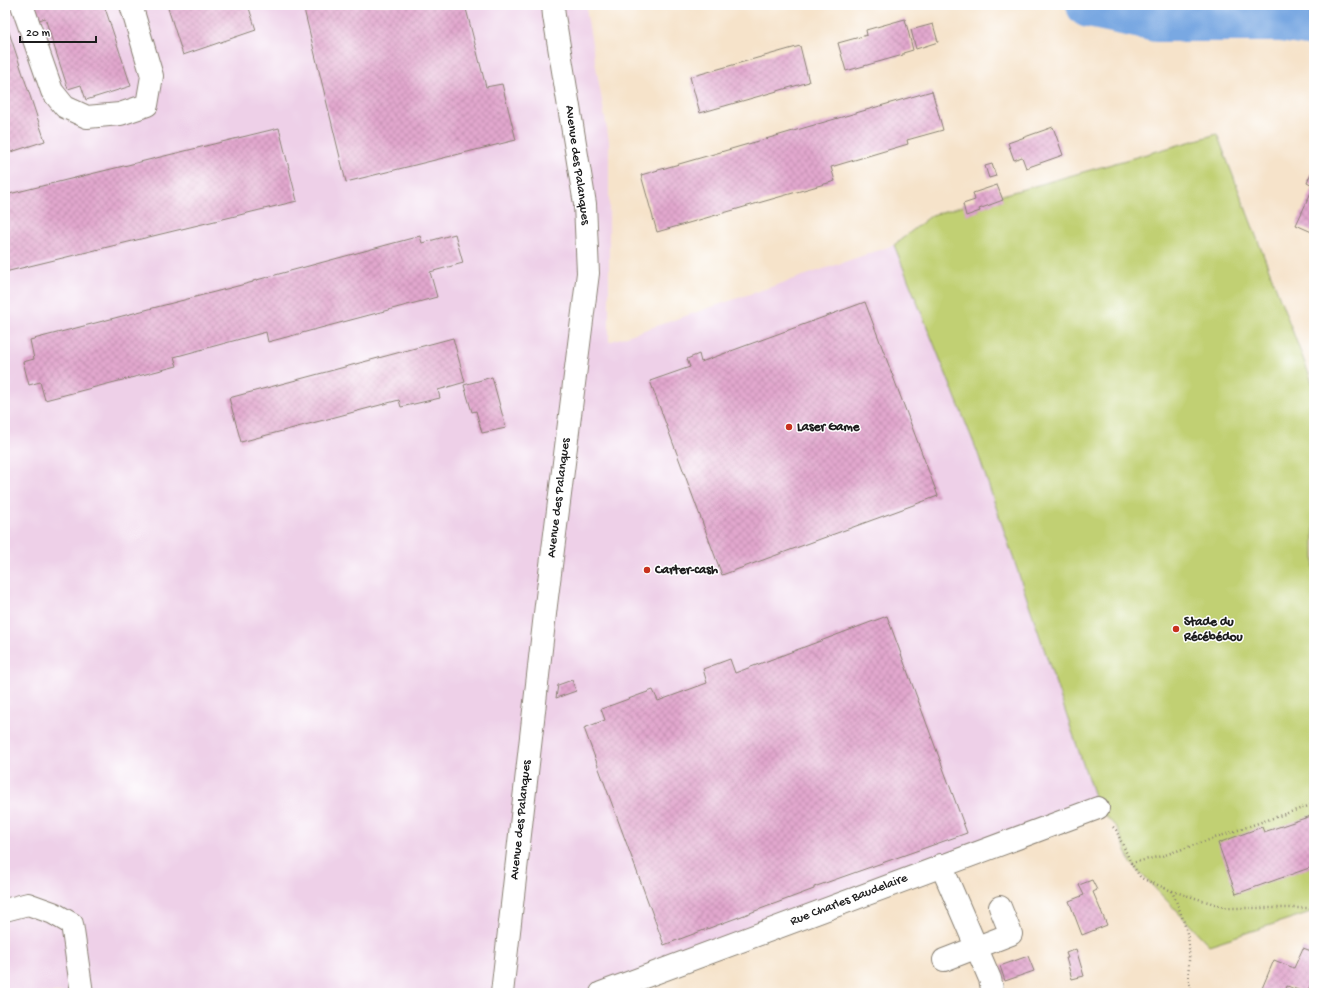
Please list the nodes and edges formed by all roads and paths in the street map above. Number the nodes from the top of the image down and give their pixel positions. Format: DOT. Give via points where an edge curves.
graph roads {
  1 [pos="22,5"];
  2 [pos="131,5"];
  3 [pos="554,5"];
  4 [pos="1314,804"];
  5 [pos="1098,808"];
  6 [pos="1131,863"];
  7 [pos="942,865"];
  8 [pos="1172,891"];
  9 [pos="1000,907"];
  10 [pos="1314,908"];
  11 [pos="5,910"];
  12 [pos="976,947"];
  13 [pos="944,960"];
  14 [pos="82,993"];
  15 [pos="502,993"];
  16 [pos="601,993"];
  17 [pos="993,993"];
  18 [pos="1192,993"];
  1 -- 2 [label="street" via="52,91 65,107 87,117 120,114 147,105 152,76"];
  3 -- 15 [label="street, Avenue des Palanques" via="585,204 588,273 546,605"];
  4 -- 6 [label="path" via="1162,856"];
  5 -- 6 [label="path" via="1116,830"];
  5 -- 7 [label="street, Rue Charles Baudelaire"];
  6 -- 8 [label="path" via="1141,878"];
  7 -- 12 [label="street"];
  7 -- 16 [label="street, Rue Charles Baudelaire"];
  8 -- 10 [label="path" via="1228,908"];
  8 -- 18 [label="path" via="1186,927 1189,946 1188,982"];
  9 -- 12 [label="street" via="1012,934"];
  11 -- 14 [label="street" via="28,904 53,912 72,924"];
  12 -- 13 [label="street"];
  12 -- 17 [label="street" via="990,979"];
}
